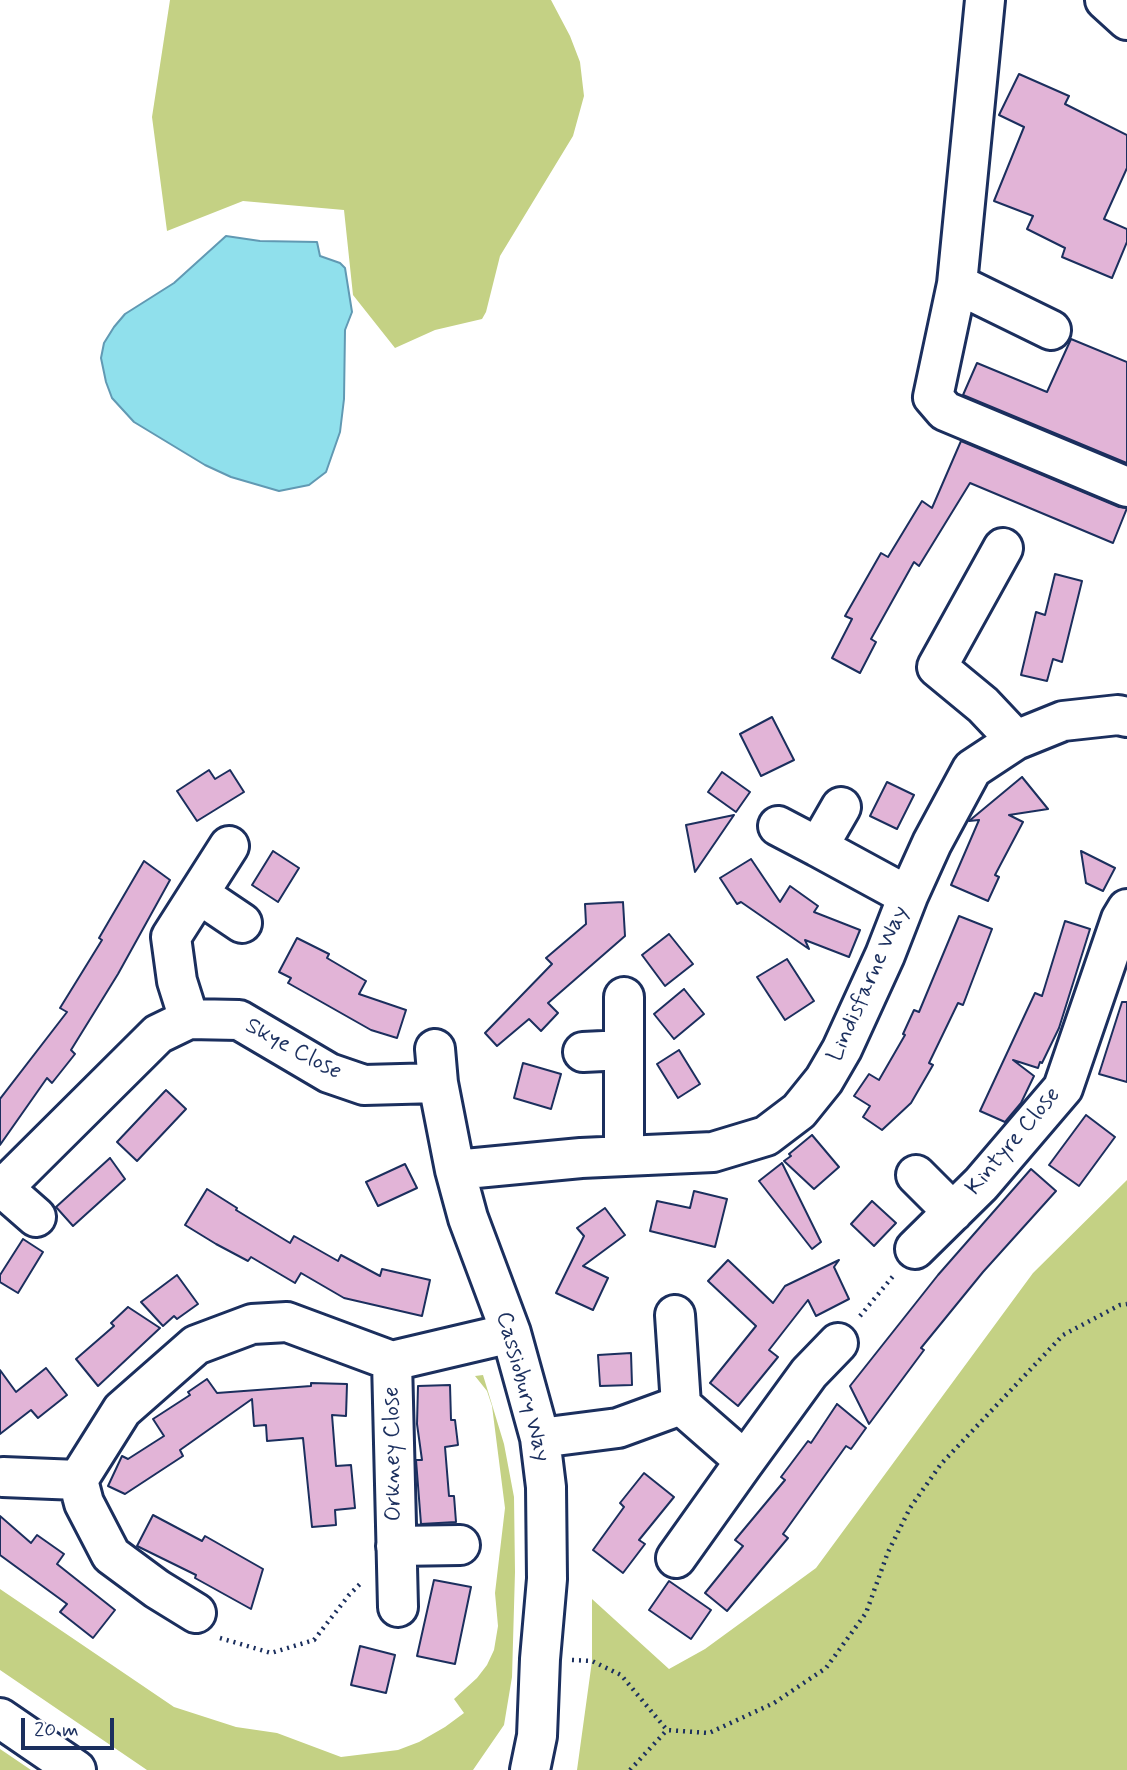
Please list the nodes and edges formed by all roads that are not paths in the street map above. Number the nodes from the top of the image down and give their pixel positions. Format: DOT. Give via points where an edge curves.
graph roads {
  1 [pos="985,0"];
  2 [pos="1105,0"];
  3 [pos="1127,20"];
  4 [pos="957,284"];
  5 [pos="1051,330"];
  6 [pos="1127,487"];
  7 [pos="1003,548"];
  8 [pos="1127,717"];
  9 [pos="1016,740"];
  10 [pos="841,807"];
  11 [pos="778,826"];
  12 [pos="229,846"];
  13 [pos="818,847"];
  14 [pos="199,894"];
  15 [pos="908,896"];
  16 [pos="1127,909"];
  17 [pos="242,923"];
  18 [pos="624,997"];
  19 [pos="189,1018"];
  20 [pos="624,1050"];
  21 [pos="583,1052"];
  22 [pos="624,1156"];
  23 [pos="455,1170"];
  24 [pos="916,1175"];
  25 [pos="1,1189"];
  26 [pos="953,1212"];
  27 [pos="36,1217"];
  28 [pos="915,1250"];
  29 [pos="675,1315"];
  30 [pos="511,1333"];
  31 [pos="838,1343"];
  32 [pos="393,1361"];
  33 [pos="681,1405"];
  34 [pos="540,1438"];
  35 [pos="745,1461"];
  36 [pos="3,1477"];
  37 [pos="78,1480"];
  38 [pos="460,1545"];
  39 [pos="676,1558"];
  40 [pos="196,1613"];
  41 [pos="0,1718"];
  42 [pos="533,1753"];
  43 [pos="76,1770"];
  44 [pos="512,1770"];
  1 -- 4 [label="street"];
  2 -- 3 [label="street"];
  4 -- 5 [label="street"];
  4 -- 6 [label="street" via="933,397 945,411"];
  7 -- 9 [label="street" via="937,667 984,705"];
  8 -- 9 [label="street, Lindisfarne Way" via="1063,722"];
  9 -- 15 [label="street, Lindisfarne Way" via="972,769"];
  10 -- 13 [label="street"];
  11 -- 13 [label="street"];
  12 -- 14 [label="street"];
  13 -- 15 [label="street"];
  14 -- 17 [label="street"];
  14 -- 19 [label="street" via="171,937 177,981"];
  15 -- 22 [label="street, Lindisfarne Way" via="886,956 842,1049 799,1111 766,1136 713,1152"];
  16 -- 26 [label="street, Kintyre Close" via="1062,1087"];
  18 -- 20 [label="street"];
  19 -- 23 [label="street, Skye Close" via="239,1020 329,1073 365,1085 436,1066"];
  19 -- 25 [label="street, Skye Close" via="158,1034"];
  20 -- 21 [label="street"];
  20 -- 22 [label="street"];
  22 -- 23 [label="street, Lindisfarne Way"];
  23 -- 30 [label="street, Cassiobury Way"];
  24 -- 26 [label="street, Kintyre Close"];
  25 -- 27 [label="street, Skye Close"];
  26 -- 28 [label="street, Kintyre Close"];
  29 -- 33 [label="street"];
  30 -- 32 [label="street, Orkney Close"];
  30 -- 34 [label="street, Cassiobury Way"];
  31 -- 35 [label="street" via="809,1373"];
  32 -- 37 [label="street, Orkney Close" via="288,1322 252,1324 196,1345 122,1410"];
  32 -- 38 [label="street, Orkney Close" via="397,1576"];
  33 -- 34 [label="street" via="618,1428"];
  33 -- 35 [label="street"];
  34 -- 42 [label="street, Cassiobury Way" via="548,1579"];
  35 -- 39 [label="street"];
  36 -- 37 [label="street"];
  37 -- 40 [label="street" via="83,1503 111,1555"];
  41 -- 43 [label="street"];
  42 -- 44 [label="street, Cassiobury Way"];
}
